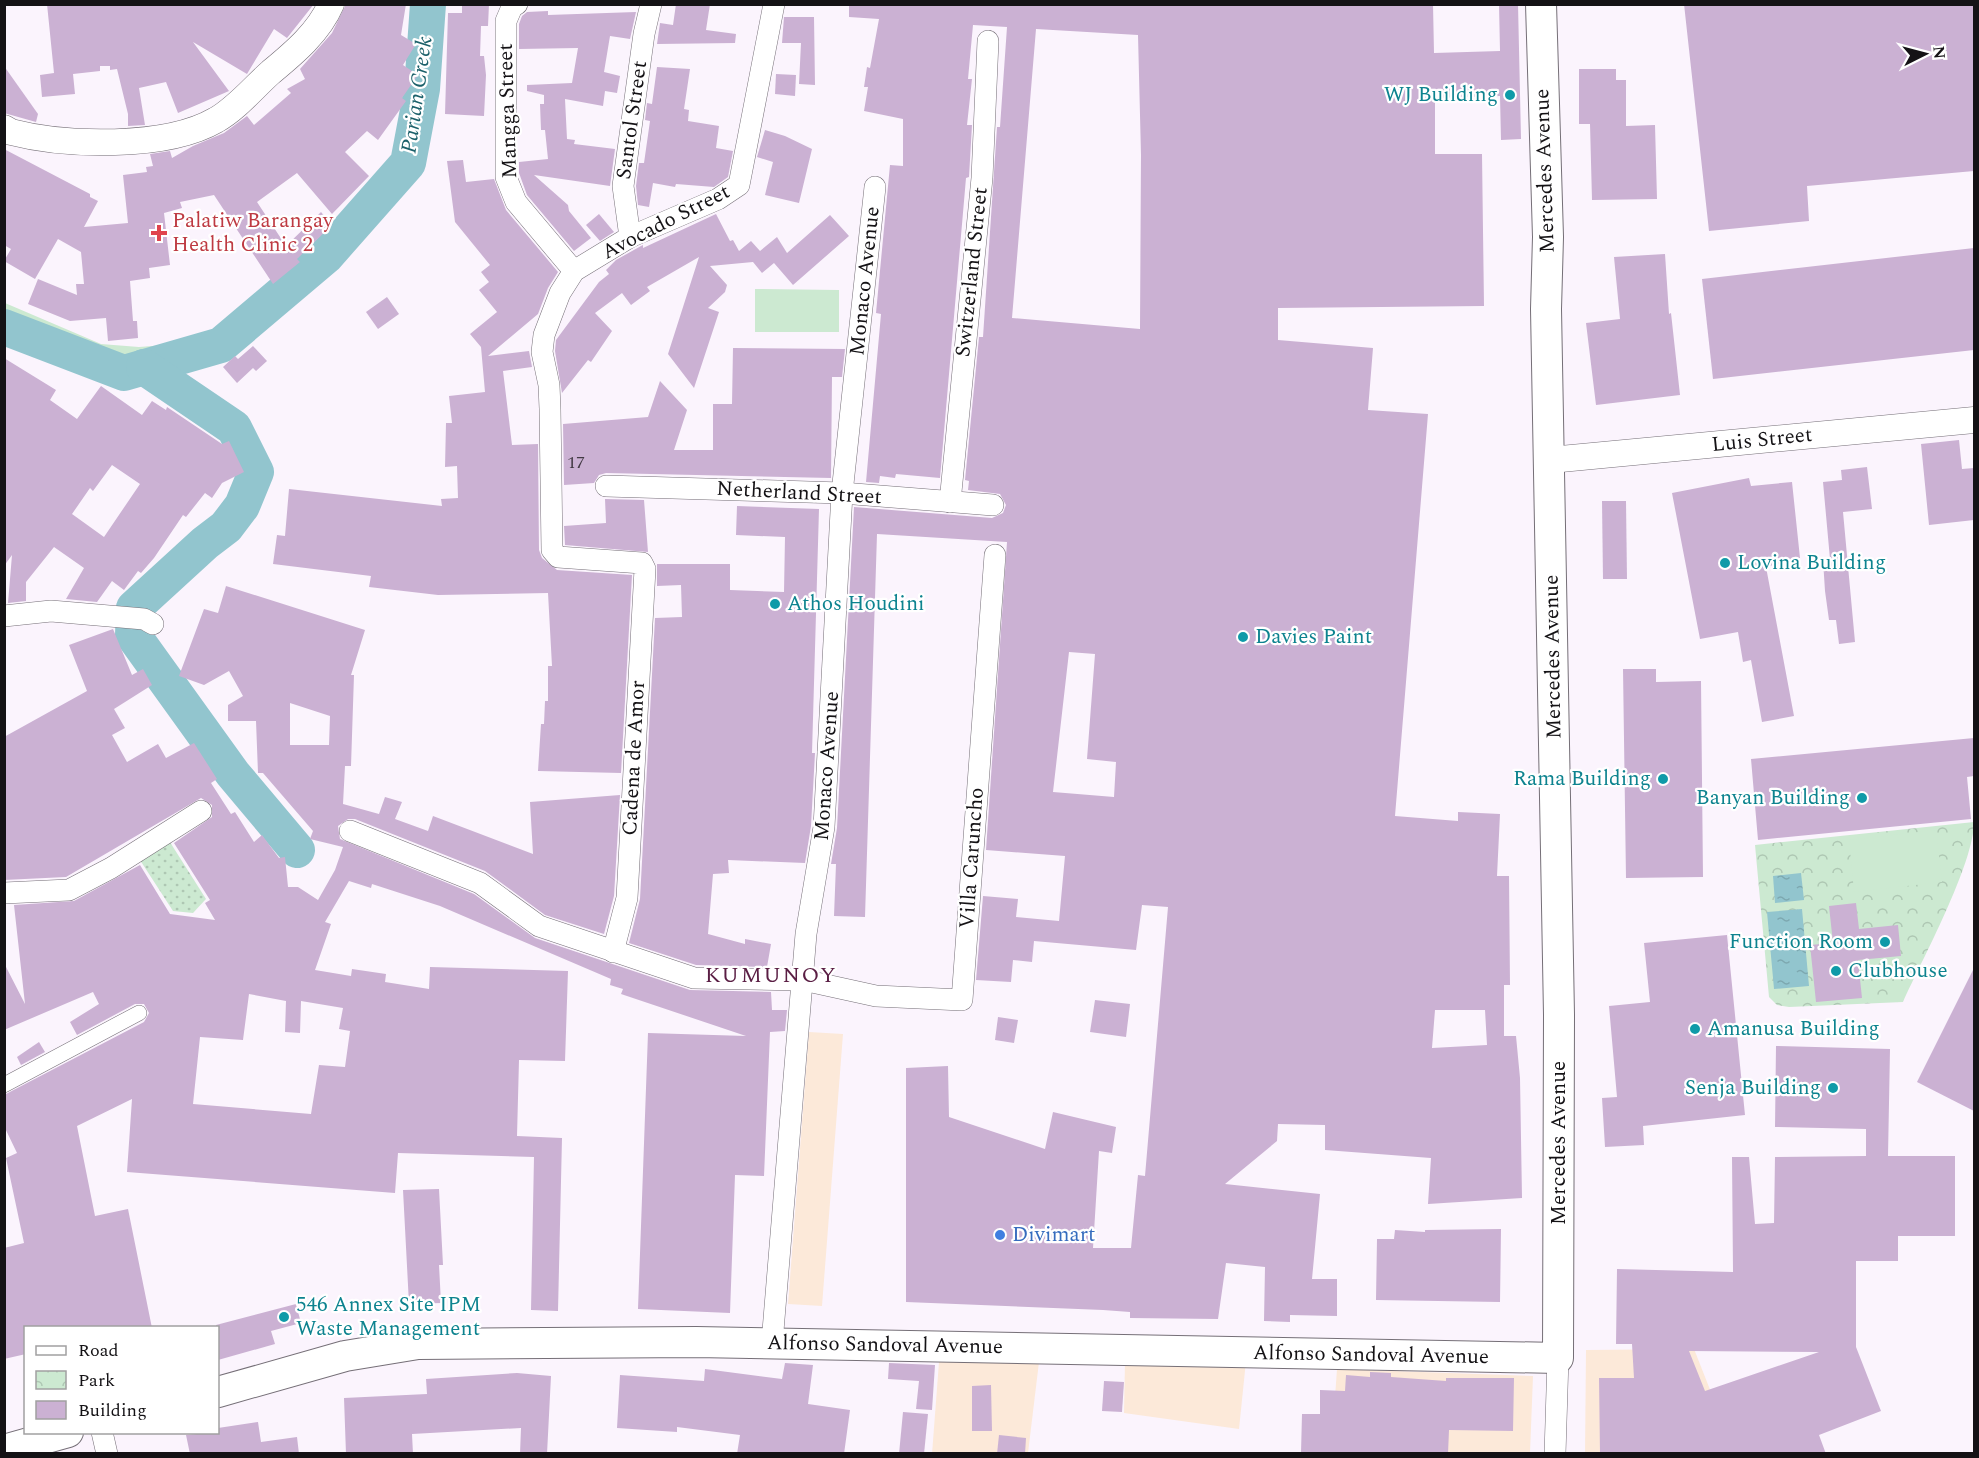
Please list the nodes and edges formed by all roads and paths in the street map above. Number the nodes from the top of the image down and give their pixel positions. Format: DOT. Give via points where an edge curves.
graph roads {
  1 [pos="331,4"];
  2 [pos="517,4"];
  3 [pos="651,4"];
  4 [pos="774,4"];
  5 [pos="1541,4"];
  6 [pos="988,41"];
  7 [pos="4,128"];
  8 [pos="874,187"];
  9 [pos="630,237"];
  10 [pos="574,271"];
  11 [pos="1974,420"];
  12 [pos="1550,460"];
  13 [pos="606,486"];
  14 [pos="842,493"];
  15 [pos="950,502"];
  16 [pos="993,505"];
  17 [pos="995,555"];
  18 [pos="4,616"];
  19 [pos="143,620"];
  20 [pos="201,811"];
  21 [pos="350,831"];
  22 [pos="4,892"];
  23 [pos="613,952"];
  24 [pos="803,980"];
  25 [pos="139,1013"];
  26 [pos="4,1085"];
  27 [pos="772,1343"];
  28 [pos="1558,1358"];
  29 [pos="219,1392"];
  30 [pos="61,1434"];
  31 [pos="102,1434"];
  32 [pos="4,1450"];
  33 [pos="107,1454"];
  34 [pos="1555,1454"];
  1 -- 7 [label="street" via="293,54 217,120 183,133 144,140 56,141"];
  2 -- 10 [label="street, Mangga Street" via="506,21 506,177 516,202"];
  3 -- 9 [label="street, Santol Street" via="623,186"];
  4 -- 9 [label="street, Avocado Street" via="738,185 718,199"];
  5 -- 12 [label="main road, Mercedes Avenue"];
  6 -- 15 [label="street, Switzerland Street" via="982,178"];
  8 -- 14 [label="street, Monaco Avenue"];
  9 -- 10 [label="street, Avocado Street"];
  10 -- 23 [label="street, Cadena de Amor" via="550,315 542,352 549,393 553,554 644,563 627,898"];
  11 -- 12 [label="street, Luis Street"];
  12 -- 28 [label="main road, Mercedes Avenue" via="1559,1038"];
  13 -- 14 [label="street, Netherland Street"];
  14 -- 15 [label="street, Netherland Street"];
  14 -- 24 [label="street, Monaco Avenue" via="824,826"];
  15 -- 16 [label="street, Netherland Street"];
  17 -- 24 [label="street, Villa Caruncho" via="962,1000 876,996"];
  18 -- 19 [label="street" via="51,611"];
  20 -- 22 [label="street" via="69,890"];
  21 -- 23 [label="street" via="480,883 539,926"];
  23 -- 24 [label="street" via="694,978"];
  24 -- 27 [label="street, Monaco Avenue"];
  25 -- 26 [label="street"];
  27 -- 28 [label="main road, Alfonso Sandoval Avenue"];
  27 -- 29 [label="main road, Alfonso Sandoval Avenue" via="418,1344 345,1356"];
  28 -- 34 [label="street, Mercedes Avenue"];
  30 -- 32 [label="main road"];
  31 -- 33 [label="street"];
}
